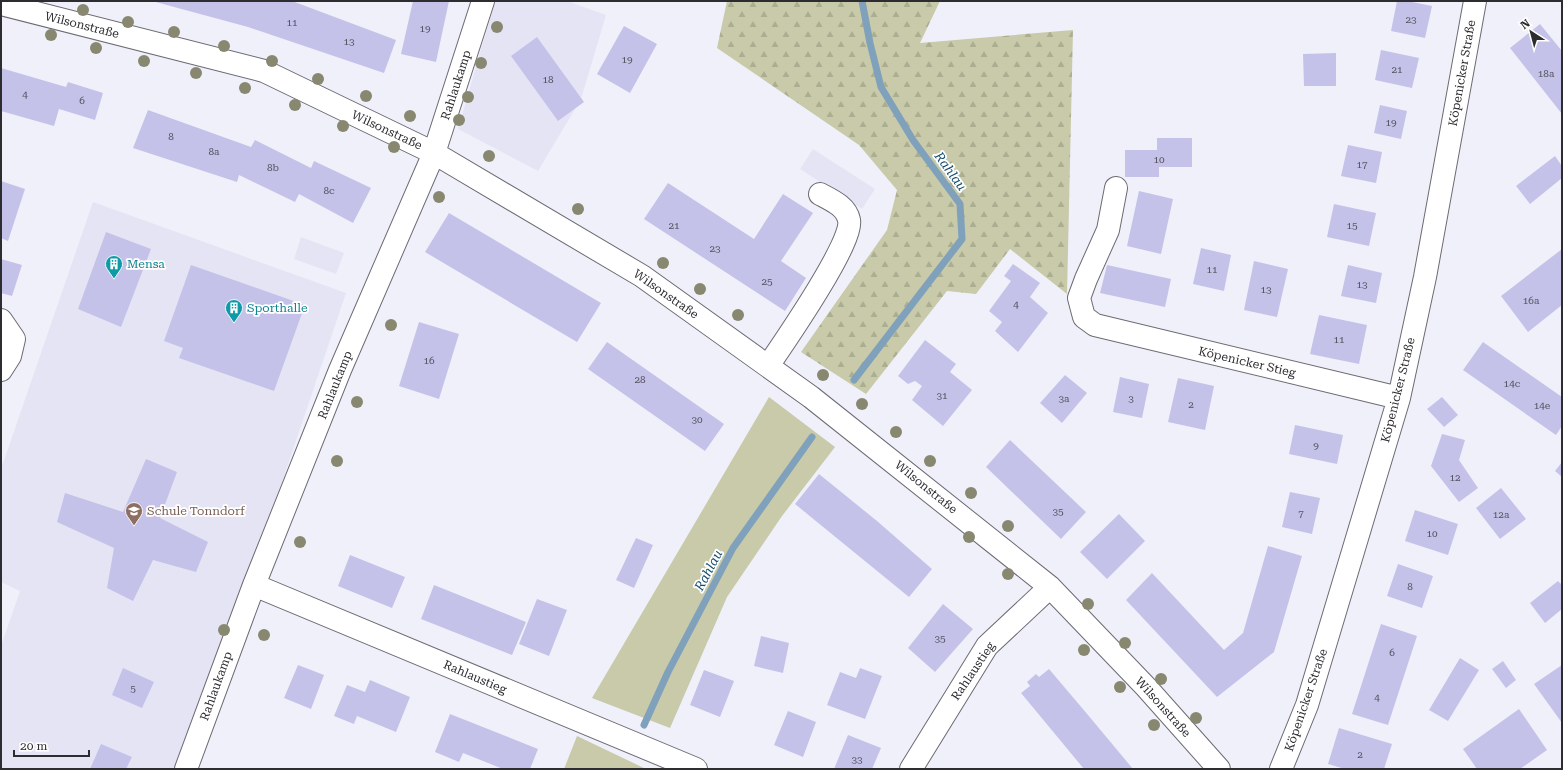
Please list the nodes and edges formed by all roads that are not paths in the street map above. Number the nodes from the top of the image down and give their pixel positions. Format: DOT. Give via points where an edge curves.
graph roads {
  1 [pos="482,1"];
  2 [pos="1475,1"];
  3 [pos="1,4"];
  4 [pos="434,153"];
  5 [pos="1116,188"];
  6 [pos="820,194"];
  7 [pos="1,320"];
  8 [pos="768,366"];
  9 [pos="1,370"];
  10 [pos="1399,398"];
  11 [pos="254,585"];
  12 [pos="1050,587"];
  13 [pos="186,769"];
  14 [pos="696,769"];
  15 [pos="912,769"];
  16 [pos="1218,769"];
  17 [pos="1281,769"];
  1 -- 4 [label="street, Rahlaukamp"];
  2 -- 10 [label="street, Köpenicker Straße" via="1425,277"];
  3 -- 4 [label="street, Wilsonstraße" via="264,71"];
  4 -- 8 [label="street, Wilsonstraße" via="642,276"];
  4 -- 11 [label="street, Rahlaukamp" via="340,370"];
  5 -- 10 [label="street, Köpenicker Stieg" via="1108,230 1080,298 1084,317 1095,325"];
  6 -- 8 [label="street" via="842,207 849,218 850,228 829,270"];
  7 -- 9 [label="street" via="14,339 10,356"];
  8 -- 12 [label="street, Wilsonstraße" via="874,446"];
  10 -- 17 [label="street, Köpenicker Straße" via="1307,705"];
  11 -- 13 [label="street, Rahlaukamp"];
  11 -- 14 [label="street, Rahlaustieg"];
  12 -- 15 [label="street, Rahlaustieg" via="987,646"];
  12 -- 16 [label="street, Wilsonstraße" via="1146,687"];
}
